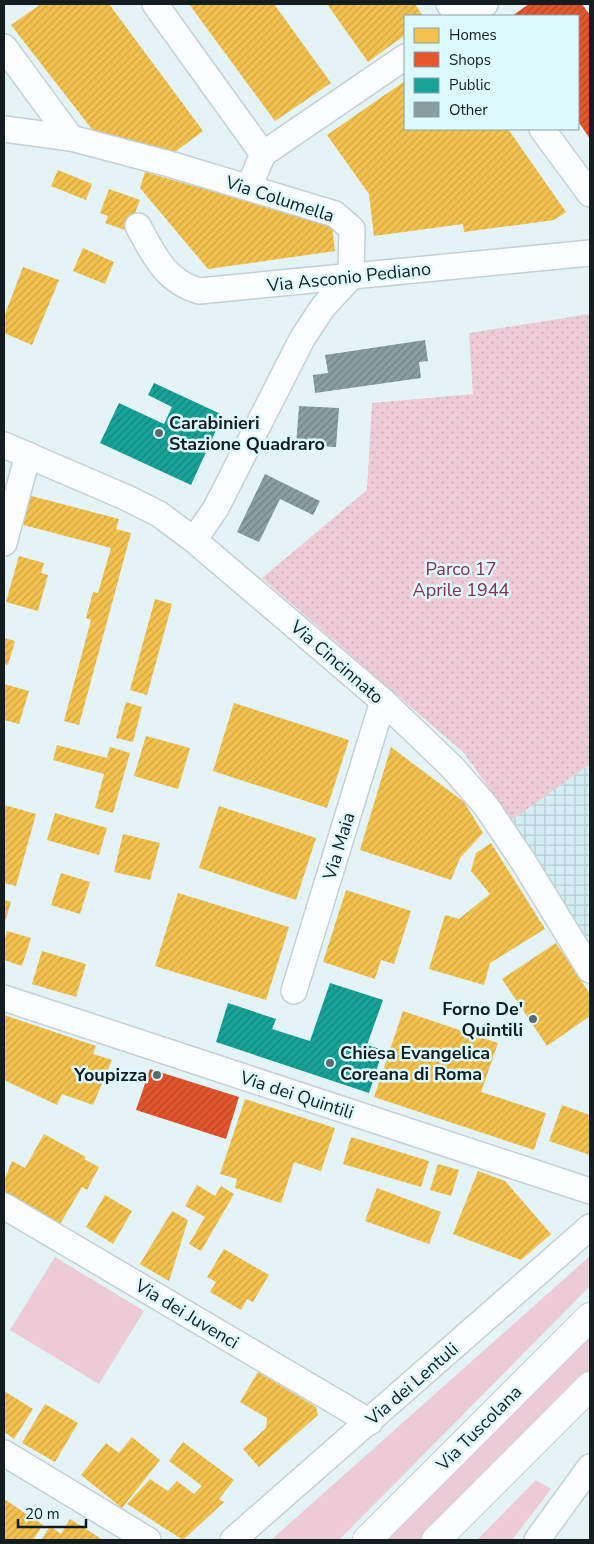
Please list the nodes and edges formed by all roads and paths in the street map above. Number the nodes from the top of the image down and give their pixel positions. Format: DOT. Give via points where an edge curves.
graph roads {
  1 [pos="155,4"];
  2 [pos="449,4"];
  3 [pos="485,4"];
  4 [pos="457,15"];
  5 [pos="469,15"];
  6 [pos="4,46"];
  7 [pos="404,58"];
  8 [pos="4,129"];
  9 [pos="543,130"];
  10 [pos="71,138"];
  11 [pos="264,154"];
  12 [pos="249,187"];
  13 [pos="590,194"];
  14 [pos="138,226"];
  15 [pos="590,253"];
  16 [pos="351,277"];
  17 [pos="4,445"];
  18 [pos="28,455"];
  19 [pos="194,540"];
  20 [pos="4,543"];
  21 [pos="383,701"];
  22 [pos="590,970"];
  23 [pos="294,991"];
  24 [pos="4,998"];
  25 [pos="590,1192"];
  26 [pos="4,1206"];
  27 [pos="590,1227"];
  28 [pos="590,1316"];
  29 [pos="590,1386"];
  30 [pos="370,1422"];
  31 [pos="4,1453"];
  32 [pos="590,1468"];
  33 [pos="148,1540"];
  34 [pos="233,1540"];
  35 [pos="367,1540"];
  36 [pos="436,1540"];
  37 [pos="537,1540"];
  1 -- 11 [label="street"];
  2 -- 4 [label="street"];
  3 -- 5 [label="street"];
  6 -- 10 [label="street"];
  7 -- 11 [label="street"];
  8 -- 10 [label="street, Via Columella"];
  9 -- 13 [label="street"];
  10 -- 12 [label="street, Via Columella"];
  11 -- 12 [label="street"];
  12 -- 16 [label="street, Via Columella" via="335,214 352,229"];
  14 -- 16 [label="street, Via Asconio Pediano" via="168,274 199,291"];
  15 -- 16 [label="street, Via Asconio Pediano"];
  16 -- 19 [label="street" via="324,307 302,339 216,508"];
  17 -- 18 [label="street, Via Cincinnato"];
  18 -- 19 [label="street, Via Cincinnato" via="154,510"];
  18 -- 20 [label="street"];
  19 -- 21 [label="street, Via Cincinnato"];
  21 -- 22 [label="street, Via Cincinnato" via="452,767 486,806"];
  21 -- 23 [label="street, Via Maia"];
  24 -- 25 [label="street, Via dei Quintili"];
  26 -- 30 [label="street, Via dei Juvenci"];
  27 -- 30 [label="street, Via dei Lentuli"];
  28 -- 35 [label="main road, Via Tuscolana"];
  29 -- 36 [label="main road"];
  30 -- 34 [label="street, Via dei Lentuli"];
  31 -- 33 [label="street"];
  32 -- 37 [label="street"];
}
